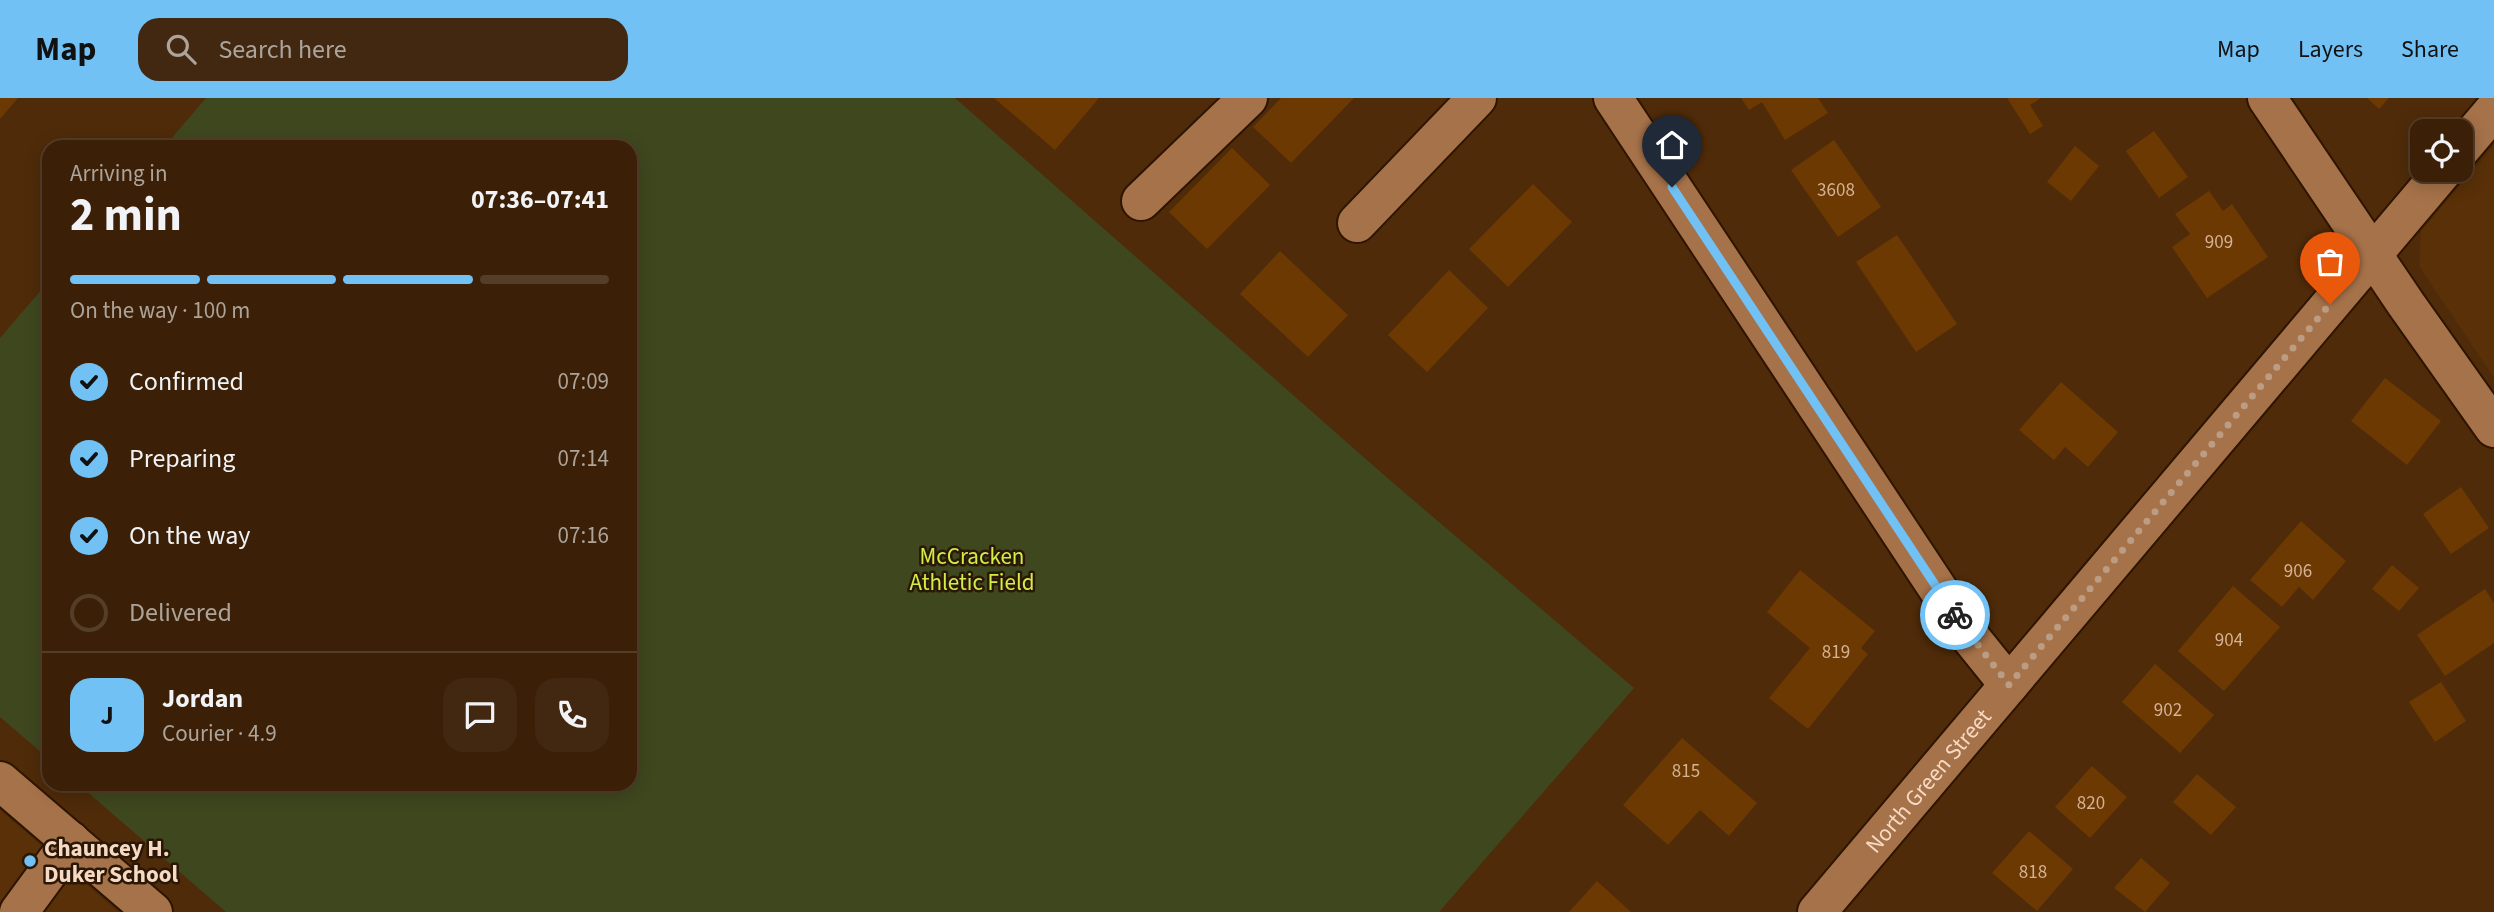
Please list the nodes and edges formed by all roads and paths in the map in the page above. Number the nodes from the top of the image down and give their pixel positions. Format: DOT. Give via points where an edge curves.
graph roads {
  1 [pos="1248,98"];
  2 [pos="1477,98"];
  3 [pos="1613,98"];
  4 [pos="2267,98"];
  5 [pos="2494,110"];
  6 [pos="2473,135"];
  7 [pos="2434,182"];
  8 [pos="1141,201"];
  9 [pos="1357,223"];
  10 [pos="2374,253"];
  11 [pos="2494,428"];
  12 [pos="2009,685"];
  13 [pos="0,781"];
  14 [pos="71,841"];
  15 [pos="19,912"];
  16 [pos="153,912"];
  17 [pos="1817,912"];
  1 -- 8 [label="street"];
  2 -- 9 [label="street"];
  3 -- 12 [label="street" via="1967,633"];
  4 -- 10 [label="street"];
  5 -- 6 [label="street"];
  7 -- 10 [label="street, North Green Street"];
  10 -- 11 [label="street"];
  10 -- 12 [label="street, North Green Street"];
  12 -- 17 [label="street, North Green Street"];
  13 -- 14 [label="street"];
  14 -- 15 [label="street"];
  14 -- 16 [label="street"];
}
